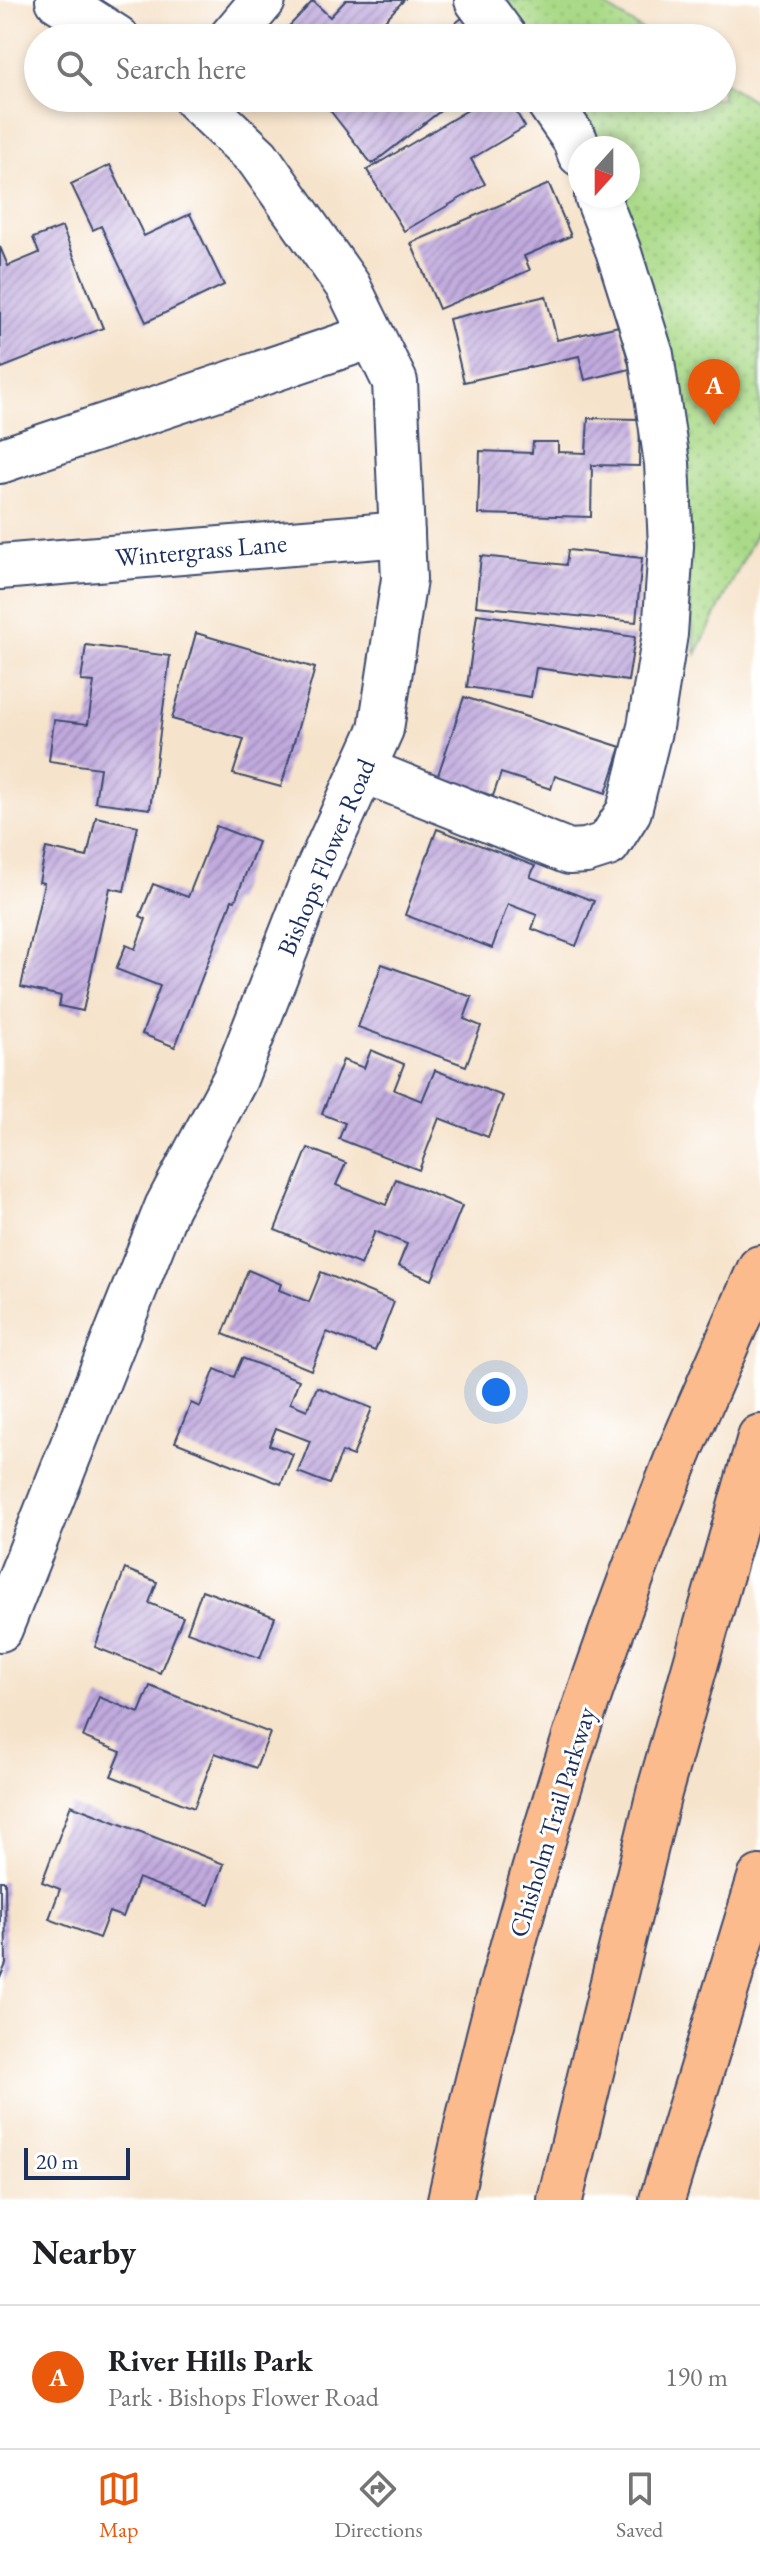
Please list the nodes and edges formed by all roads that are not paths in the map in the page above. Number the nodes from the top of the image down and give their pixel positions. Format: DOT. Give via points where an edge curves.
graph roads {
  1 [pos="58,0"];
  2 [pos="263,0"];
  3 [pos="477,0"];
  4 [pos="95,24"];
  5 [pos="243,24"];
  6 [pos="495,24"];
  7 [pos="210,112"];
  8 [pos="556,112"];
  9 [pos="572,136"];
  10 [pos="602,208"];
  11 [pos="372,336"];
  12 [pos="0,461"];
  13 [pos="402,534"];
  14 [pos="0,567"];
  15 [pos="363,770"];
  16 [pos="760,1268"];
  17 [pos="760,1437"];
  18 [pos="0,1629"];
  19 [pos="760,1878"];
  20 [pos="450,2200"];
  21 [pos="560,2200"];
  22 [pos="662,2200"];
  1 -- 4 [label="street"];
  2 -- 5 [label="street"];
  3 -- 6 [label="street"];
  7 -- 11 [label="street, Bishops Flower Road" via="258,158 348,286"];
  8 -- 9 [label="street"];
  10 -- 15 [label="street" via="651,355 667,463 671,546 665,634 629,811 608,844 569,852"];
  11 -- 12 [label="street"];
  11 -- 13 [label="street, Bishops Flower Road" via="395,382"];
  13 -- 14 [label="street, Wintergrass Lane"];
  13 -- 15 [label="street, Bishops Flower Road" via="404,579 381,729"];
  15 -- 18 [label="street, Bishops Flower Road" via="310,887 235,1079 167,1207"];
  16 -- 20 [label="main road, Chisholm Trail Parkway" via="680,1451 576,1734 471,2106"];
  17 -- 21 [label="main road" via="659,1793"];
  19 -- 22 [label="main road"];
}
